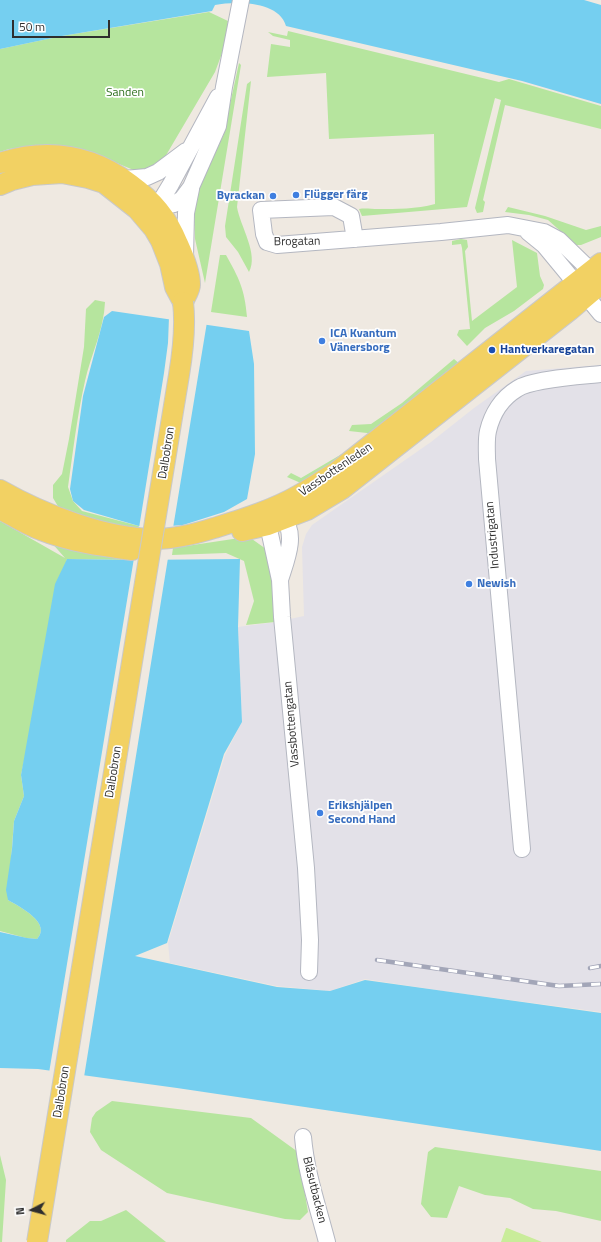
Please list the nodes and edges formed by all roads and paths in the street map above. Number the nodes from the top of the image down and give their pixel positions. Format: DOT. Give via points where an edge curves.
graph roads {
  1 [pos="240,7"];
  2 [pos="224,87"];
  3 [pos="191,148"];
  4 [pos="0,163"];
  5 [pos="124,179"];
  6 [pos="0,185"];
  7 [pos="191,187"];
  8 [pos="157,207"];
  9 [pos="137,209"];
  10 [pos="355,239"];
  11 [pos="161,241"];
  12 [pos="185,259"];
  13 [pos="594,281"];
  14 [pos="183,302"];
  15 [pos="601,314"];
  16 [pos="601,374"];
  17 [pos="0,490"];
  18 [pos="0,509"];
  19 [pos="274,518"];
  20 [pos="522,849"];
  21 [pos="309,972"];
  22 [pos="303,1137"];
  23 [pos="37,1242"];
  24 [pos="327,1242"];
  1 -- 2 [label="street"];
  2 -- 3 [label="street"];
  2 -- 7 [label="street" via="218,126"];
  3 -- 5 [label="street" via="158,172 147,177"];
  3 -- 8 [label="street"];
  4 -- 5 [label="main road" via="42,154 74,157 108,169"];
  5 -- 8 [label="main road"];
  6 -- 9 [label="main road" via="32,175 62,172 104,184"];
  7 -- 8 [label="street" via="182,199 174,204"];
  7 -- 12 [label="street" via="186,213"];
  8 -- 9 [label="street"];
  8 -- 11 [label="street" via="156,222"];
  8 -- 12 [label="main road" via="167,220"];
  9 -- 11 [label="main road"];
  10 -- 10 [label="street, Brogatan" via="351,216 334,208 261,210 264,234 268,242 276,245"];
  10 -- 13 [label="street, Brogatan" via="508,225 544,232 559,240"];
  11 -- 14 [label="main road" via="175,287"];
  12 -- 14 [label="main road" via="190,286"];
  13 -- 15 [label="street, Brogatan"];
  13 -- 19 [label="main road, Vassbottenleden" via="335,473 299,495"];
  14 -- 23 [label="main road, Dalbobron, bridge" via="184,344"];
  16 -- 20 [label="street, Industrigatan" via="538,382 517,388 494,412 488,432 487,459"];
  17 -- 19 [label="main road, Vassbottenleden" via="32,507 66,520 133,538 177,538 236,521"];
  18 -- 19 [label="main road, Vassbottenleden" via="58,536 84,543 133,550 179,546"];
  19 -- 21 [label="street, Vassbottengatan" via="306,868"];
  22 -- 24 [label="street, Blåsutbacken" via="312,1192"];
}
